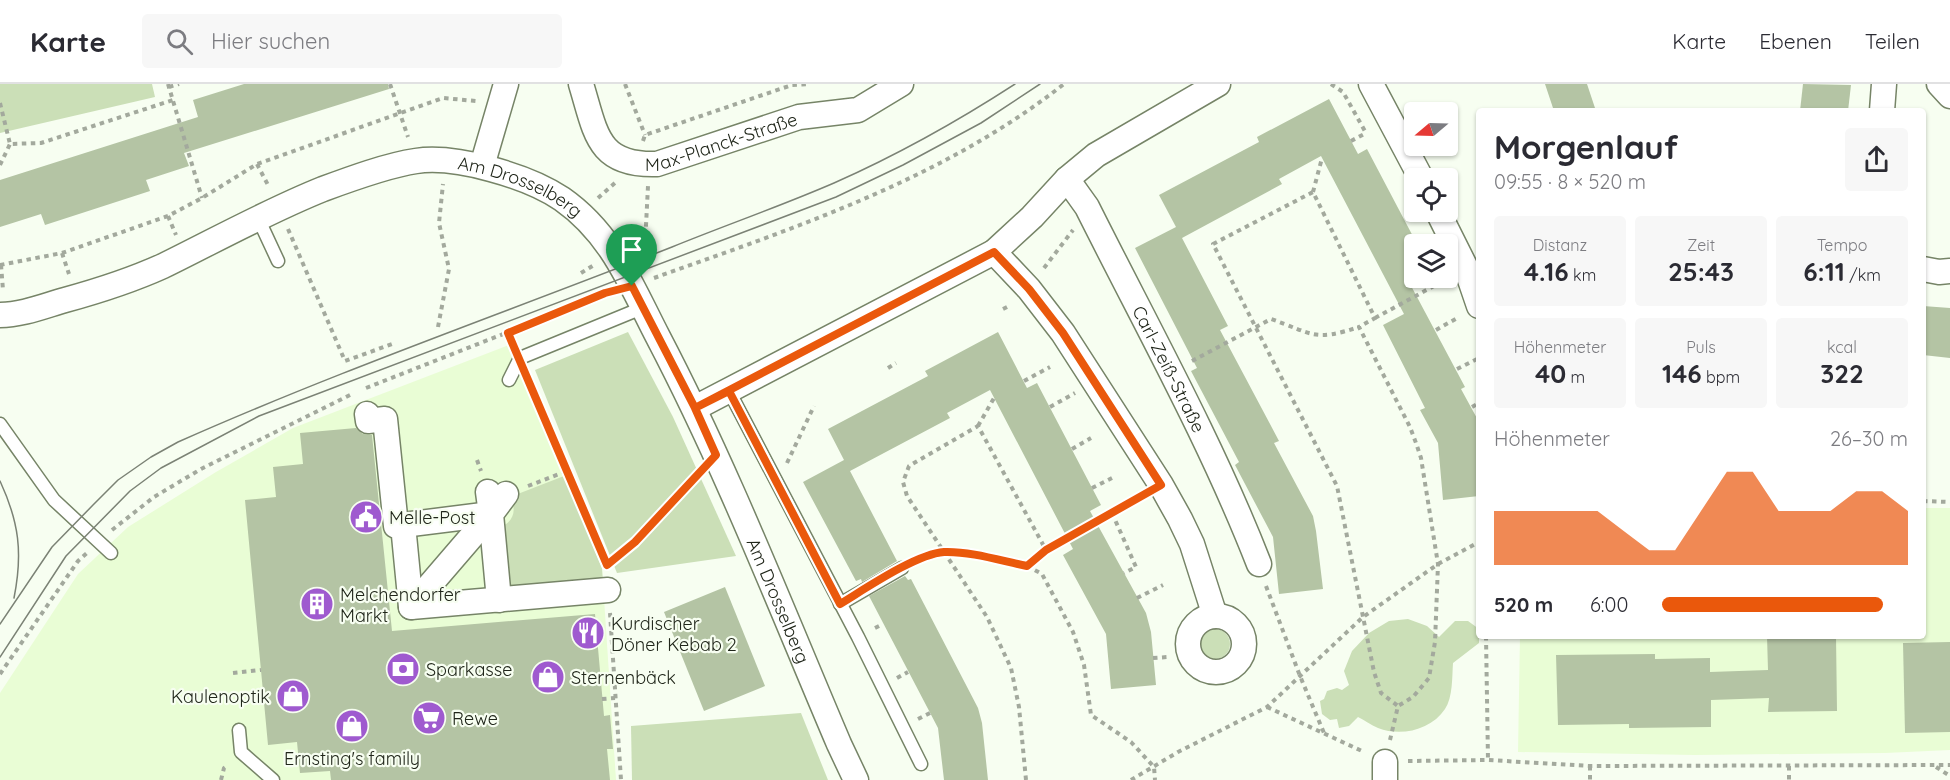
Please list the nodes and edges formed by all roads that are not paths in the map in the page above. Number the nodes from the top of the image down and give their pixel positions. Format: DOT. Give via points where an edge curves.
graph roads {
  1 [pos="581,84"];
  2 [pos="901,84"];
  3 [pos="1218,84"];
  4 [pos="1371,84"];
  5 [pos="1884,84"];
  6 [pos="1939,84"];
  7 [pos="503,94"];
  8 [pos="1950,96"];
  9 [pos="1882,108"];
  10 [pos="482,166"];
  11 [pos="1416,168"];
  12 [pos="1067,179"];
  13 [pos="268,213"];
  14 [pos="1443,222"];
  15 [pos="994,252"];
  16 [pos="278,261"];
  17 [pos="1926,269"];
  18 [pos="1950,271"];
  19 [pos="637,297"];
  20 [pos="1476,297"];
  21 [pos="0,315"];
  22 [pos="509,380"];
  23 [pos="729,391"];
  24 [pos="695,408"];
  25 [pos="367,414"];
  26 [pos="0,424"];
  27 [pos="495,500"];
  28 [pos="403,525"];
  29 [pos="111,553"];
  30 [pos="1259,564"];
  31 [pos="902,568"];
  32 [pos="608,590"];
  33 [pos="499,600"];
  34 [pos="840,604"];
  35 [pos="411,607"];
  36 [pos="1215,616"];
  37 [pos="239,730"];
  38 [pos="921,764"];
  39 [pos="273,780"];
  40 [pos="856,780"];
  1 -- 2 [label="street, Max-Planck-Straße" via="595,130 607,150 621,160 643,164 657,164 799,117 858,110"];
  3 -- 12 [label="street" via="1096,155"];
  4 -- 11 [label="street"];
  5 -- 9 [label="street"];
  6 -- 8 [label="street"];
  7 -- 10 [label="street"];
  10 -- 13 [label="street, Am Drosselberg" via="445,160 416,161 324,189"];
  10 -- 19 [label="street, Am Drosselberg" via="560,198 598,230 605,261"];
  12 -- 15 [label="street"];
  12 -- 30 [label="street, Carl-Zeiß-Straße" via="1087,207 1201,432"];
  13 -- 16 [label="lane"];
  13 -- 21 [label="street, Am Drosselberg" via="161,267 33,309"];
  14 -- 20 [label="street"];
  15 -- 23 [label="street"];
  15 -- 36 [label="street" via="1063,333 1161,485 1192,544"];
  17 -- 18 [label="street"];
  19 -- 22 [label="lane" via="520,358"];
  19 -- 24 [label="street, Am Drosselberg"];
  23 -- 24 [label="street"];
  23 -- 34 [label="lane"];
  24 -- 40 [label="street, Am Drosselberg"];
  25 -- 28 [label="street" via="368,421 385,419 396,526"];
  26 -- 29 [label="lane" via="54,500"];
  27 -- 28 [label="street"];
  27 -- 33 [label="street"];
  27 -- 35 [label="street"];
  28 -- 35 [label="street"];
  31 -- 34 [label="lane"];
  32 -- 33 [label="street"];
  33 -- 35 [label="street"];
  34 -- 38 [label="lane"];
  37 -- 39 [label="lane" via="241,752"];
}
